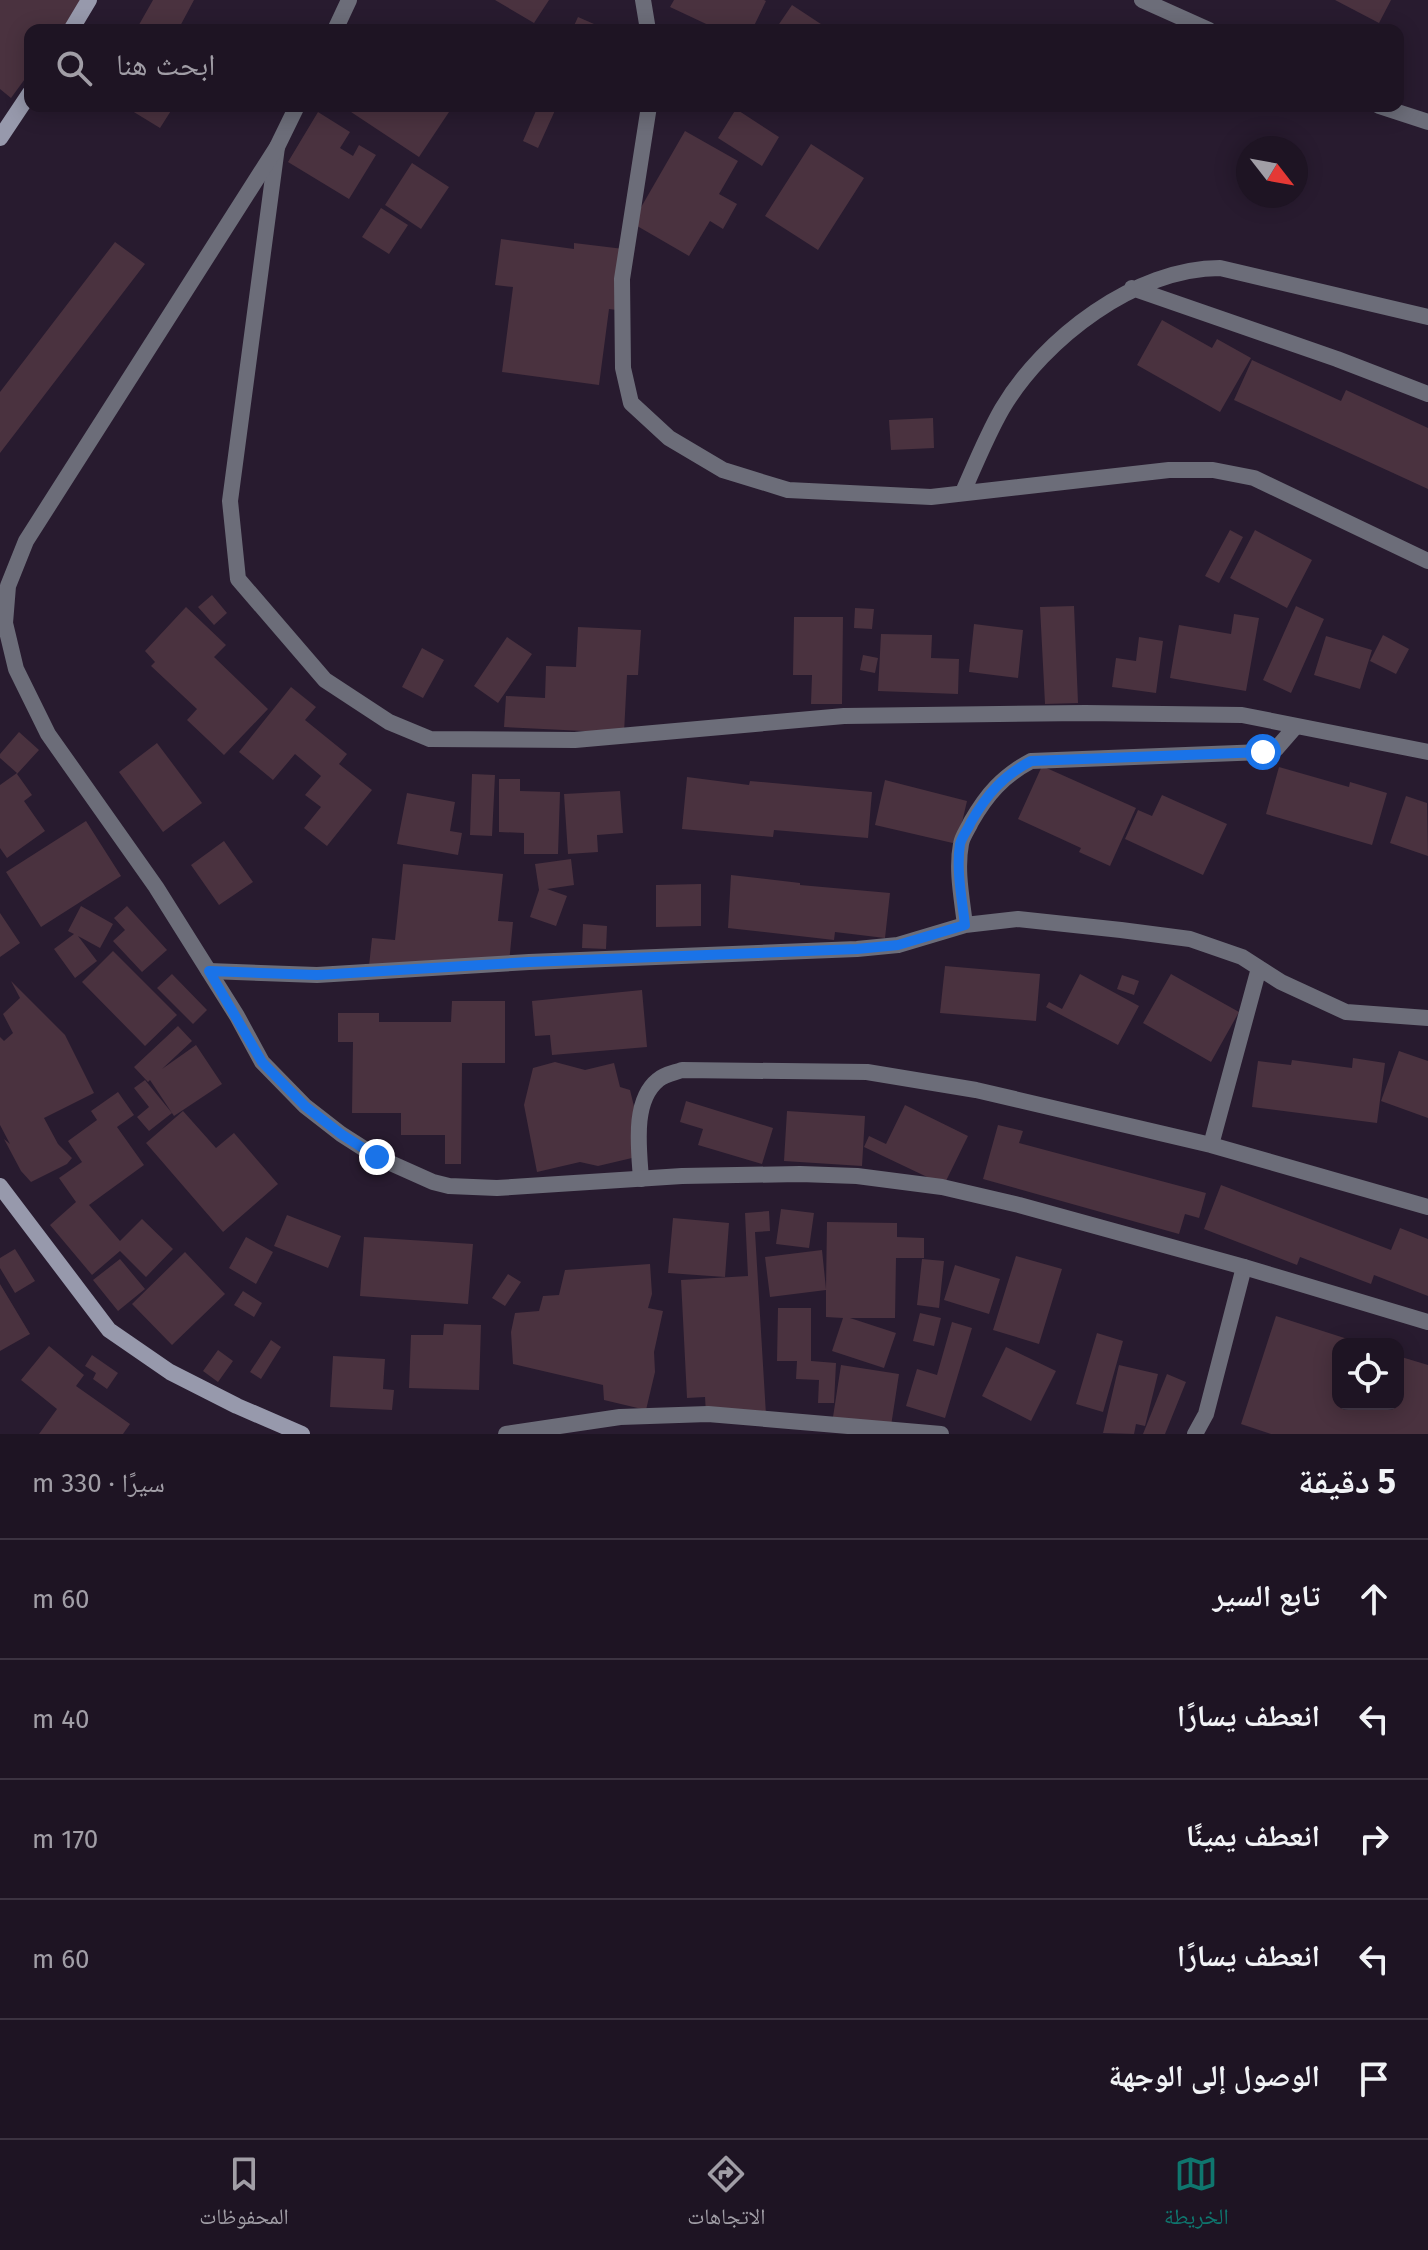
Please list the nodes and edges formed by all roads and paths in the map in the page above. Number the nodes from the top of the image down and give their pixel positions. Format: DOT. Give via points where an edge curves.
graph roads {
  1 [pos="89,0"];
  2 [pos="349,0"];
  3 [pos="643,0"];
  4 [pos="1142,0"];
  5 [pos="75,24"];
  6 [pos="338,24"];
  7 [pos="647,24"];
  8 [pos="1196,24"];
  9 [pos="24,102"];
  10 [pos="294,112"];
  11 [pos="648,112"];
  12 [pos="1397,112"];
  13 [pos="1428,122"];
  14 [pos="0,138"];
  15 [pos="277,147"];
  16 [pos="1132,288"];
  17 [pos="1428,317"];
  18 [pos="1428,394"];
  19 [pos="963,492"];
  20 [pos="1428,561"];
  21 [pos="1296,726"];
  22 [pos="1428,752"];
  23 [pos="965,925"];
  24 [pos="1259,968"];
  25 [pos="209,971"];
  26 [pos="1428,1018"];
  27 [pos="1211,1145"];
  28 [pos="641,1179"];
  29 [pos="0,1186"];
  30 [pos="1428,1207"];
  31 [pos="1244,1267"];
  32 [pos="1428,1322"];
  33 [pos="302,1434"];
  34 [pos="506,1434"];
  35 [pos="941,1434"];
  36 [pos="1195,1434"];
  1 -- 5 [label="main road"];
  2 -- 6 [label="street"];
  3 -- 7 [label="street"];
  4 -- 8 [label="street"];
  9 -- 14 [label="main road"];
  10 -- 15 [label="street"];
  11 -- 19 [label="street" via="622,279 623,368 631,403 669,438 723,470 788,490 931,497"];
  12 -- 13 [label="street"];
  15 -- 21 [label="street" via="230,501 238,579 325,680 389,722 430,739 575,740 844,716 1242,715"];
  15 -- 25 [label="street" via="26,541 7,598 5,623 16,669 48,734"];
  16 -- 17 [label="street" via="1194,268 1220,268"];
  16 -- 18 [label="street"];
  16 -- 19 [label="street" via="1058,340 1023,380 1002,409"];
  19 -- 20 [label="street" via="1213,470 1254,478"];
  21 -- 22 [label="street"];
  21 -- 23 [label="street" via="1276,749 1263,752 1031,761 1011,771 981,804 961,842"];
  23 -- 24 [label="street" via="1018,919 1190,939"];
  23 -- 25 [label="street" via="898,945 857,949 317,975"];
  24 -- 26 [label="street" via="1346,1012"];
  24 -- 27 [label="street"];
  25 -- 28 [label="street" via="262,1062 305,1106 377,1157 449,1186"];
  27 -- 28 [label="street" via="976,1090 867,1072 682,1070 658,1080 644,1101"];
  27 -- 30 [label="street"];
  28 -- 31 [label="street" via="800,1174 942,1187"];
  29 -- 33 [label="main road" via="109,1330 170,1372"];
  31 -- 32 [label="street"];
  31 -- 36 [label="street" via="1206,1414"];
  34 -- 35 [label="street" via="620,1417 708,1414"];
}
